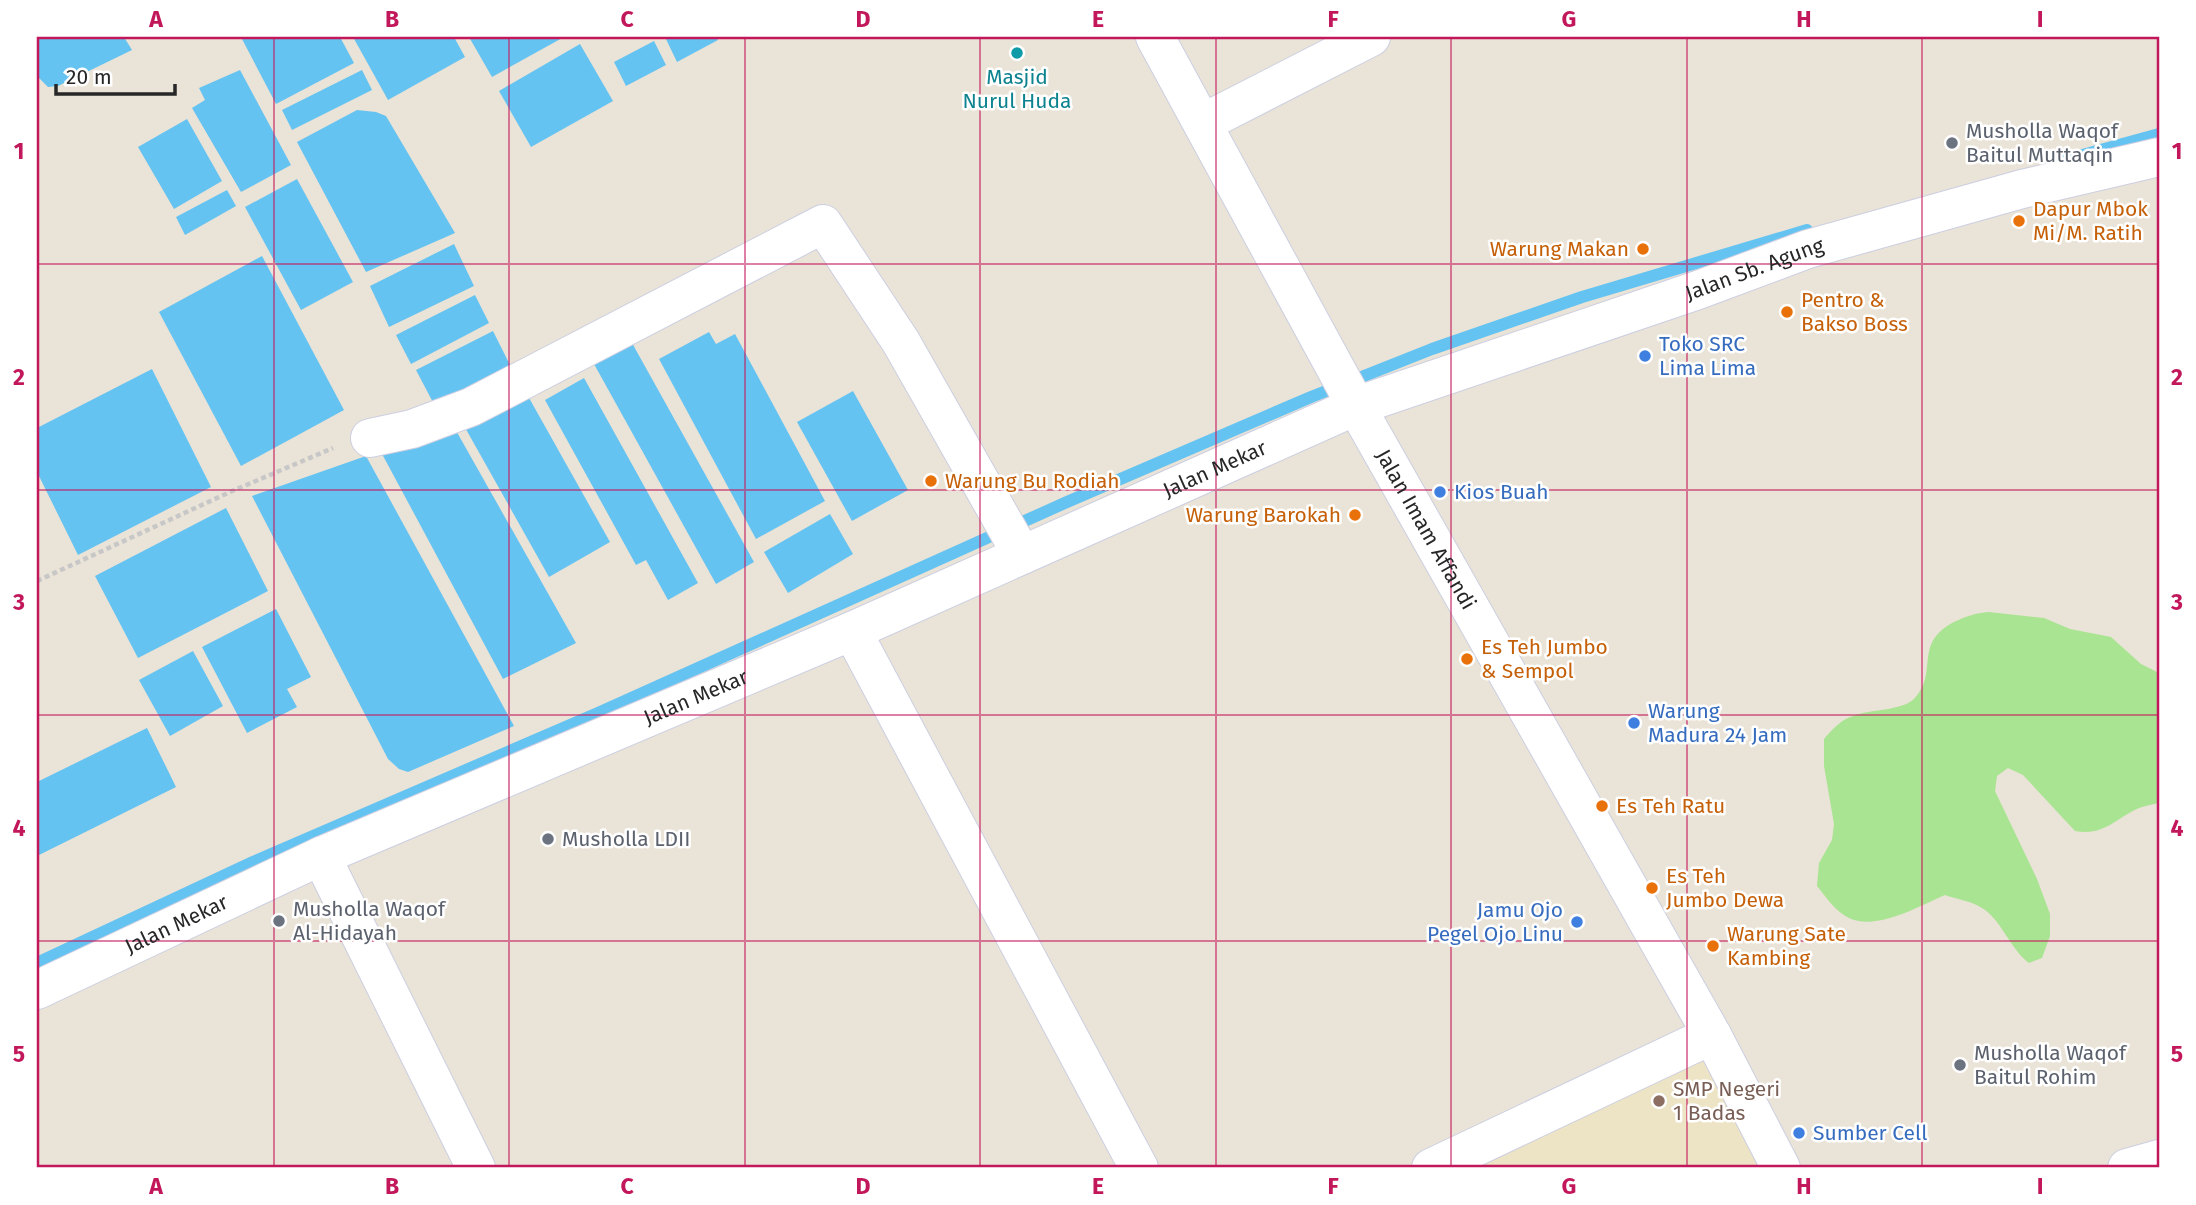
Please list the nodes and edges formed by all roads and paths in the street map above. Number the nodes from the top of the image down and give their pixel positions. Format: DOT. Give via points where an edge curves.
graph roads {
  1 [pos="1155,37"];
  2 [pos="1371,37"];
  3 [pos="1203,123"];
  4 [pos="2159,158"];
  5 [pos="1346,386"];
  6 [pos="370,438"];
  7 [pos="1011,535"];
  8 [pos="37,581"];
  9 [pos="852,631"];
  10 [pos="321,856"];
  11 [pos="37,990"];
  12 [pos="1712,1035"];
  13 [pos="2159,1159"];
  14 [pos="477,1168"];
  15 [pos="1139,1168"];
  16 [pos="1431,1168"];
  17 [pos="1781,1168"];
  18 [pos="2127,1168"];
  1 -- 3 [label="street, Jalan Imam Affandi"];
  2 -- 3 [label="street"];
  3 -- 5 [label="street, Jalan Imam Affandi"];
  4 -- 5 [label="street, Jalan Sb. Agung" via="2022,189 1808,249 1698,290"];
  5 -- 7 [label="street, Jalan Mekar"];
  5 -- 12 [label="street, Jalan Imam Affandi"];
  6 -- 7 [label="street" via="412,429 471,407 823,224 901,342"];
  6 -- 8 [label="path" via="335,447 230,492"];
  7 -- 9 [label="street, Jalan Mekar"];
  9 -- 10 [label="street, Jalan Mekar"];
  9 -- 15 [label="street"];
  10 -- 11 [label="street, Jalan Mekar"];
  10 -- 14 [label="street"];
  12 -- 16 [label="street"];
  12 -- 17 [label="street, Jalan Imam Affandi"];
  13 -- 18 [label="street"];
}
